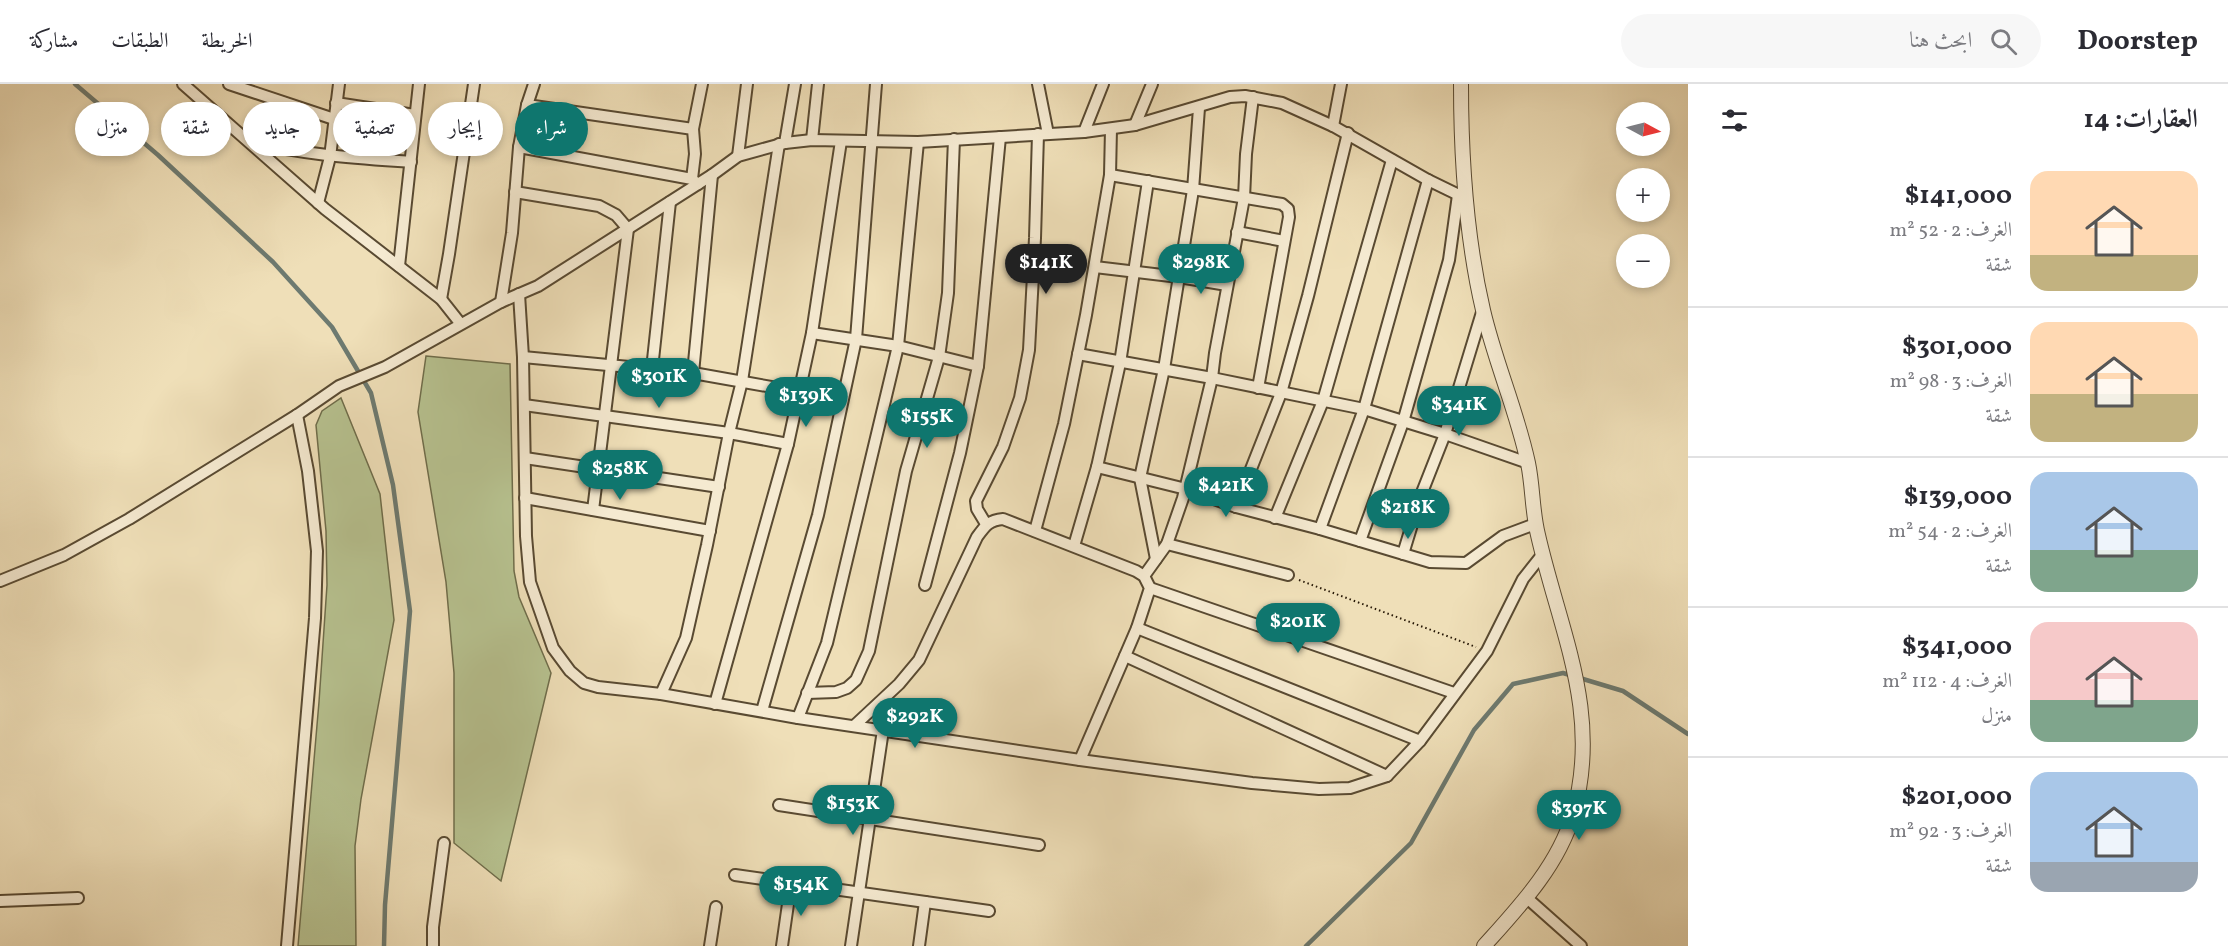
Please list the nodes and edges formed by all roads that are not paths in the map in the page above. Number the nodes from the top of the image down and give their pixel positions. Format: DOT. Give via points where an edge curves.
graph roads {
  1 [pos="183,84"];
  2 [pos="229,84"];
  3 [pos="339,84"];
  4 [pos="418,84"];
  5 [pos="474,84"];
  6 [pos="534,84"];
  7 [pos="702,84"];
  8 [pos="747,84"];
  9 [pos="795,84"];
  10 [pos="818,84"];
  11 [pos="876,84"];
  12 [pos="1038,84"];
  13 [pos="1103,84"];
  14 [pos="1152,84"];
  15 [pos="1246,84"];
  16 [pos="1341,84"];
  17 [pos="1461,84"];
  18 [pos="196,89"];
  19 [pos="1249,96"];
  20 [pos="336,102"];
  21 [pos="528,102"];
  22 [pos="416,105"];
  23 [pos="1199,108"];
  24 [pos="588,114"];
  25 [pos="333,118"];
  26 [pos="1135,125"];
  27 [pos="1333,126"];
  28 [pos="333,128"];
  29 [pos="693,129"];
  30 [pos="1111,129"];
  31 [pos="1084,132"];
  32 [pos="1347,133"];
  33 [pos="1043,134"];
  34 [pos="243,135"];
  35 [pos="1000,136"];
  36 [pos="954,139"];
  37 [pos="812,140"];
  38 [pos="841,141"];
  39 [pos="870,141"];
  40 [pos="918,142"];
  41 [pos="782,144"];
  42 [pos="266,156"];
  43 [pos="321,156"];
  44 [pos="412,156"];
  45 [pos="518,156"];
  46 [pos="566,156"];
  47 [pos="738,156"];
  48 [pos="330,157"];
  49 [pos="1392,160"];
  50 [pos="411,162"];
  51 [pos="712,175"];
  52 [pos="1110,175"];
  53 [pos="1428,180"];
  54 [pos="695,181"];
  55 [pos="1148,181"];
  56 [pos="1193,190"];
  57 [pos="515,192"];
  58 [pos="1461,196"];
  59 [pos="1244,198"];
  60 [pos="670,202"];
  61 [pos="318,203"];
  62 [pos="628,229"];
  63 [pos="1237,232"];
  64 [pos="1284,241"];
  65 [pos="399,266"];
  66 [pos="1095,267"];
  67 [pos="1134,273"];
  68 [pos="1179,277"];
  69 [pos="1227,285"];
  70 [pos="519,294"];
  71 [pos="441,299"];
  72 [pos="501,302"];
  73 [pos="1483,309"];
  74 [pos="460,323"];
  75 [pos="812,333"];
  76 [pos="856,339"];
  77 [pos="898,346"];
  78 [pos="1078,354"];
  79 [pos="523,357"];
  80 [pos="939,357"];
  81 [pos="1120,363"];
  82 [pos="610,365"];
  83 [pos="978,366"];
  84 [pos="652,369"];
  85 [pos="1164,369"];
  86 [pos="693,374"];
  87 [pos="1212,378"];
  88 [pos="742,381"];
  89 [pos="1258,388"];
  90 [pos="800,392"];
  91 [pos="1281,393"];
  92 [pos="1323,401"];
  93 [pos="524,405"];
  94 [pos="1364,409"];
  95 [pos="297,415"];
  96 [pos="604,416"];
  97 [pos="1403,422"];
  98 [pos="729,433"];
  99 [pos="1445,434"];
  100 [pos="788,444"];
  101 [pos="525,458"];
  102 [pos="1528,463"];
  103 [pos="1097,467"];
  104 [pos="598,469"];
  105 [pos="1140,478"];
  106 [pos="719,487"];
  107 [pos="1186,489"];
  108 [pos="525,498"];
  109 [pos="1236,507"];
  110 [pos="593,510"];
  111 [pos="1275,518"];
  112 [pos="986,524"];
  113 [pos="1535,524"];
  114 [pos="1320,529"];
  115 [pos="710,531"];
  116 [pos="1035,531"];
  117 [pos="1360,541"];
  118 [pos="1167,544"];
  119 [pos="1074,546"];
  120 [pos="1403,554"];
  121 [pos="1542,555"];
  122 [pos="1156,559"];
  123 [pos="1288,575"];
  124 [pos="1144,576"];
  125 [pos="0,581"];
  126 [pos="925,585"];
  127 [pos="1150,588"];
  128 [pos="1137,628"];
  129 [pos="1125,656"];
  130 [pos="807,693"];
  131 [pos="1454,693"];
  132 [pos="662,694"];
  133 [pos="715,704"];
  134 [pos="762,711"];
  135 [pos="798,717"];
  136 [pos="854,726"];
  137 [pos="883,730"];
  138 [pos="1420,741"];
  139 [pos="1080,760"];
  140 [pos="1387,776"];
  141 [pos="779,806"];
  142 [pos="870,819"];
  143 [pos="444,843"];
  144 [pos="1040,845"];
  145 [pos="735,875"];
  146 [pos="791,883"];
  147 [pos="859,892"];
  148 [pos="78,898"];
  149 [pos="1527,898"];
  150 [pos="0,901"];
  151 [pos="925,902"];
  152 [pos="716,907"];
  153 [pos="989,911"];
  154 [pos="287,946"];
  155 [pos="433,946"];
  156 [pos="710,946"];
  157 [pos="783,946"];
  158 [pos="851,946"];
  159 [pos="919,946"];
  160 [pos="1484,946"];
  161 [pos="1581,946"];
  1 -- 18 [label="street"];
  2 -- 25 [label="street"];
  3 -- 20 [label="street"];
  4 -- 22 [label="street"];
  5 -- 71 [label="street"];
  6 -- 21 [label="street"];
  7 -- 29 [label="street"];
  8 -- 47 [label="street"];
  9 -- 41 [label="street"];
  10 -- 37 [label="street"];
  11 -- 39 [label="street"];
  12 -- 33 [label="street"];
  13 -- 31 [label="street"];
  14 -- 26 [label="street"];
  15 -- 19 [label="street"];
  16 -- 27 [label="street"];
  17 -- 58 [label="street"];
  18 -- 34 [label="street"];
  19 -- 23 [label="street" via="1230,97"];
  19 -- 27 [label="street" via="1282,103"];
  19 -- 59 [label="street"];
  23 -- 26 [label="street"];
  23 -- 56 [label="street"];
  24 -- 29 [label="street"];
  26 -- 30 [label="street"];
  27 -- 32 [label="street"];
  28 -- 48 [label="street"];
  29 -- 54 [label="street"];
  30 -- 31 [label="street"];
  30 -- 52 [label="street"];
  31 -- 33 [label="street"];
  32 -- 49 [label="street"];
  32 -- 91 [label="street"];
  33 -- 35 [label="street"];
  33 -- 112 [label="street" via="1029,350 1020,398 1003,447 976,501"];
  35 -- 36 [label="street"];
  35 -- 83 [label="street"];
  36 -- 40 [label="street"];
  36 -- 80 [label="street" via="948,293"];
  37 -- 38 [label="street"];
  37 -- 41 [label="street"];
  38 -- 39 [label="street"];
  38 -- 75 [label="street"];
  39 -- 40 [label="street"];
  39 -- 76 [label="street"];
  40 -- 77 [label="street"];
  41 -- 47 [label="street"];
  41 -- 88 [label="street"];
  42 -- 61 [label="street"];
  43 -- 48 [label="street"];
  44 -- 50 [label="street"];
  45 -- 57 [label="street"];
  46 -- 54 [label="street"];
  47 -- 51 [label="street"];
  48 -- 50 [label="street"];
  48 -- 61 [label="street"];
  49 -- 53 [label="street"];
  49 -- 92 [label="street"];
  50 -- 65 [label="street"];
  51 -- 54 [label="street"];
  51 -- 86 [label="street"];
  52 -- 55 [label="street"];
  52 -- 66 [label="street"];
  53 -- 58 [label="street"];
  53 -- 94 [label="street"];
  54 -- 60 [label="street"];
  55 -- 56 [label="street"];
  55 -- 67 [label="street"];
  56 -- 59 [label="street"];
  56 -- 68 [label="street"];
  57 -- 62 [label="street" via="599,206 616,215"];
  57 -- 72 [label="street"];
  58 -- 73 [label="street"];
  58 -- 97 [label="street" via="1449,260"];
  59 -- 63 [label="street"];
  59 -- 64 [label="street" via="1286,206 1289,213"];
  60 -- 62 [label="street"];
  60 -- 84 [label="street"];
  61 -- 65 [label="street"];
  62 -- 70 [label="street"];
  62 -- 82 [label="street"];
  63 -- 64 [label="street"];
  63 -- 69 [label="street"];
  64 -- 89 [label="street"];
  65 -- 71 [label="street"];
  66 -- 67 [label="street"];
  66 -- 78 [label="street"];
  67 -- 68 [label="street"];
  67 -- 81 [label="street"];
  68 -- 69 [label="street"];
  68 -- 85 [label="street"];
  69 -- 87 [label="street"];
  70 -- 72 [label="street"];
  70 -- 79 [label="street"];
  71 -- 74 [label="street"];
  72 -- 74 [label="street"];
  73 -- 99 [label="street"];
  73 -- 102 [label="street"];
  74 -- 95 [label="street" via="385,367 339,386"];
  75 -- 76 [label="street"];
  75 -- 90 [label="street"];
  76 -- 77 [label="street"];
  76 -- 134 [label="street" via="818,515"];
  77 -- 80 [label="street"];
  77 -- 130 [label="street" via="827,643"];
  78 -- 81 [label="street"];
  78 -- 116 [label="street"];
  79 -- 82 [label="street"];
  79 -- 93 [label="street"];
  80 -- 83 [label="street"];
  80 -- 130 [label="street" via="906,471 869,651 856,680 847,688"];
  81 -- 85 [label="street"];
  81 -- 103 [label="street"];
  82 -- 84 [label="street"];
  82 -- 96 [label="street"];
  83 -- 126 [label="street"];
  84 -- 86 [label="street"];
  85 -- 87 [label="street"];
  85 -- 105 [label="street"];
  86 -- 88 [label="street"];
  87 -- 89 [label="street"];
  87 -- 107 [label="street"];
  88 -- 90 [label="street"];
  88 -- 98 [label="street"];
  89 -- 91 [label="street"];
  90 -- 100 [label="street"];
  91 -- 92 [label="street"];
  91 -- 109 [label="street"];
  92 -- 94 [label="street"];
  92 -- 111 [label="street"];
  93 -- 96 [label="street"];
  93 -- 101 [label="street"];
  94 -- 97 [label="street"];
  94 -- 114 [label="street"];
  95 -- 125 [label="street" via="129,519 64,555"];
  95 -- 154 [label="street" via="309,471 316,562 315,618"];
  96 -- 98 [label="street"];
  96 -- 104 [label="street"];
  97 -- 99 [label="street"];
  97 -- 117 [label="street"];
  98 -- 100 [label="street"];
  98 -- 106 [label="street"];
  99 -- 102 [label="street"];
  99 -- 120 [label="street"];
  100 -- 133 [label="street"];
  101 -- 104 [label="street"];
  101 -- 108 [label="street"];
  102 -- 113 [label="street"];
  103 -- 105 [label="street"];
  103 -- 119 [label="street"];
  104 -- 106 [label="street"];
  104 -- 110 [label="street"];
  105 -- 107 [label="street"];
  105 -- 122 [label="street"];
  106 -- 115 [label="street"];
  107 -- 109 [label="street"];
  107 -- 118 [label="street"];
  108 -- 110 [label="street"];
  108 -- 132 [label="street" via="530,582 553,648 584,683"];
  109 -- 111 [label="street"];
  110 -- 115 [label="street"];
  111 -- 114 [label="street"];
  112 -- 116 [label="street" via="1003,519"];
  112 -- 136 [label="street" via="919,660"];
  113 -- 120 [label="street" via="1503,536 1466,563 1430,562"];
  113 -- 121 [label="street"];
  114 -- 117 [label="street"];
  115 -- 132 [label="street" via="686,638"];
  116 -- 119 [label="street"];
  117 -- 120 [label="street"];
  118 -- 122 [label="street"];
  118 -- 123 [label="street"];
  119 -- 124 [label="street"];
  121 -- 131 [label="street" via="1523,579 1487,651"];
  121 -- 149 [label="street" via="1572,658 1581,701 1583,739 1572,817 1556,853"];
  122 -- 124 [label="street"];
  124 -- 127 [label="street"];
  127 -- 128 [label="street"];
  127 -- 131 [label="street"];
  128 -- 129 [label="street"];
  128 -- 138 [label="street"];
  129 -- 139 [label="street"];
  129 -- 140 [label="street"];
  130 -- 135 [label="street"];
  131 -- 138 [label="street"];
  132 -- 133 [label="street"];
  133 -- 134 [label="street"];
  134 -- 135 [label="street"];
  135 -- 136 [label="street"];
  136 -- 137 [label="street"];
  137 -- 139 [label="street"];
  137 -- 142 [label="street"];
  138 -- 140 [label="street"];
  139 -- 140 [label="street" via="1319,789 1350,788"];
  141 -- 142 [label="street"];
  142 -- 144 [label="street"];
  142 -- 147 [label="street"];
  143 -- 155 [label="street"];
  145 -- 146 [label="street"];
  146 -- 147 [label="street"];
  146 -- 157 [label="street"];
  147 -- 151 [label="street"];
  147 -- 158 [label="street"];
  148 -- 150 [label="street"];
  149 -- 160 [label="street"];
  149 -- 161 [label="street"];
  151 -- 153 [label="street"];
  151 -- 159 [label="street"];
  152 -- 156 [label="street"];
}
